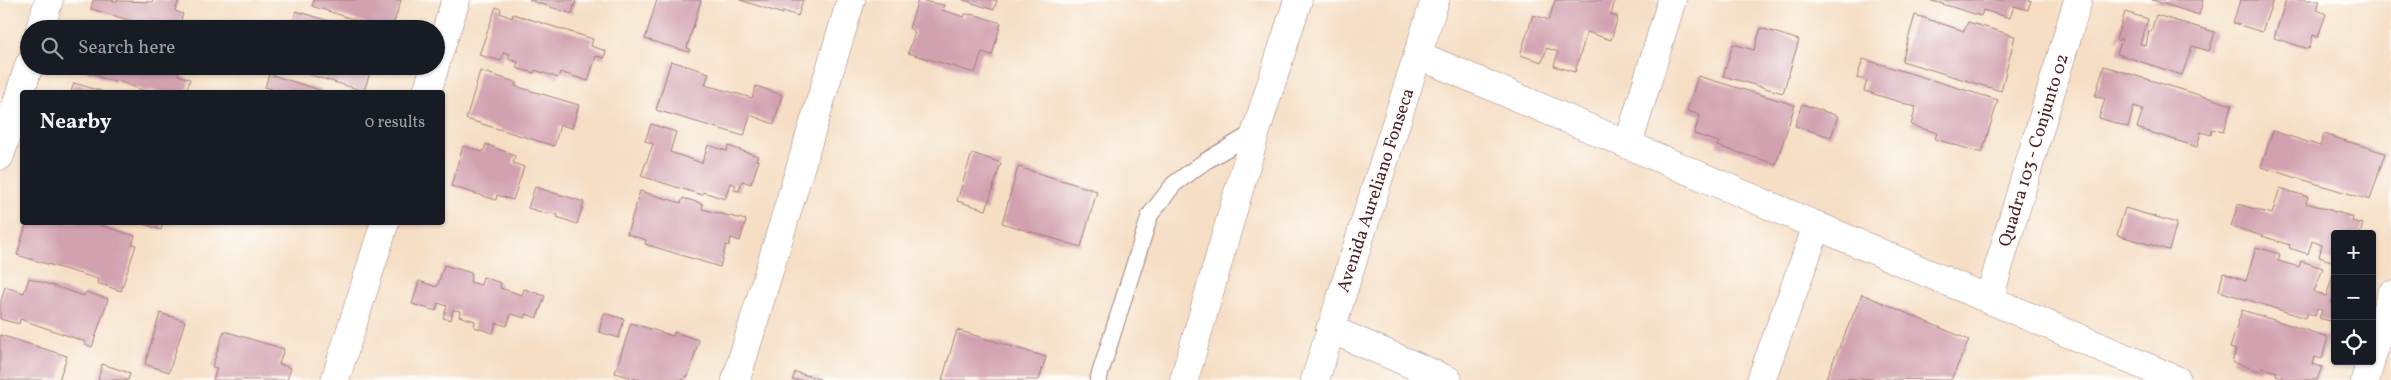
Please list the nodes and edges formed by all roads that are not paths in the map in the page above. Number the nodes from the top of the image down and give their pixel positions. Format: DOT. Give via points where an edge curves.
graph roads {
  1 [pos="49,0"];
  2 [pos="456,0"];
  3 [pos="851,0"];
  4 [pos="1435,0"];
  5 [pos="1672,0"];
  6 [pos="2078,0"];
  7 [pos="1294,1"];
  8 [pos="43,20"];
  9 [pos="445,34"];
  10 [pos="1418,55"];
  11 [pos="26,75"];
  12 [pos="432,75"];
  13 [pos="21,90"];
  14 [pos="427,90"];
  15 [pos="20,93"];
  16 [pos="1256,131"];
  17 [pos="1628,145"];
  18 [pos="0,156"];
  19 [pos="384,225"];
  20 [pos="1817,226"];
  21 [pos="2391,295"];
  22 [pos="1989,299"];
  23 [pos="1330,329"];
  24 [pos="2376,343"];
  25 [pos="2370,365"];
  26 [pos="335,380"];
  27 [pos="736,380"];
  28 [pos="1098,380"];
  29 [pos="1184,380"];
  30 [pos="1315,380"];
  31 [pos="1448,380"];
  32 [pos="1761,380"];
  33 [pos="2177,380"];
  34 [pos="2365,380"];
  1 -- 8 [label="street"];
  2 -- 9 [label="street"];
  3 -- 27 [label="street"];
  4 -- 10 [label="street, Avenida Aureliano Fonseca"];
  5 -- 17 [label="street"];
  6 -- 22 [label="street, Quadra 103 - Conjunto 02"];
  7 -- 16 [label="street"];
  10 -- 17 [label="street"];
  10 -- 23 [label="street, Avenida Aureliano Fonseca"];
  11 -- 13 [label="street"];
  12 -- 14 [label="street"];
  15 -- 18 [label="street"];
  16 -- 28 [label="lane" via="1174,184 1150,215"];
  16 -- 29 [label="street"];
  17 -- 20 [label="street"];
  19 -- 26 [label="street"];
  20 -- 22 [label="street"];
  20 -- 32 [label="street"];
  21 -- 24 [label="street"];
  22 -- 33 [label="street"];
  23 -- 30 [label="street, Avenida Aureliano Fonseca"];
  23 -- 31 [label="street"];
  25 -- 34 [label="street"];
}
